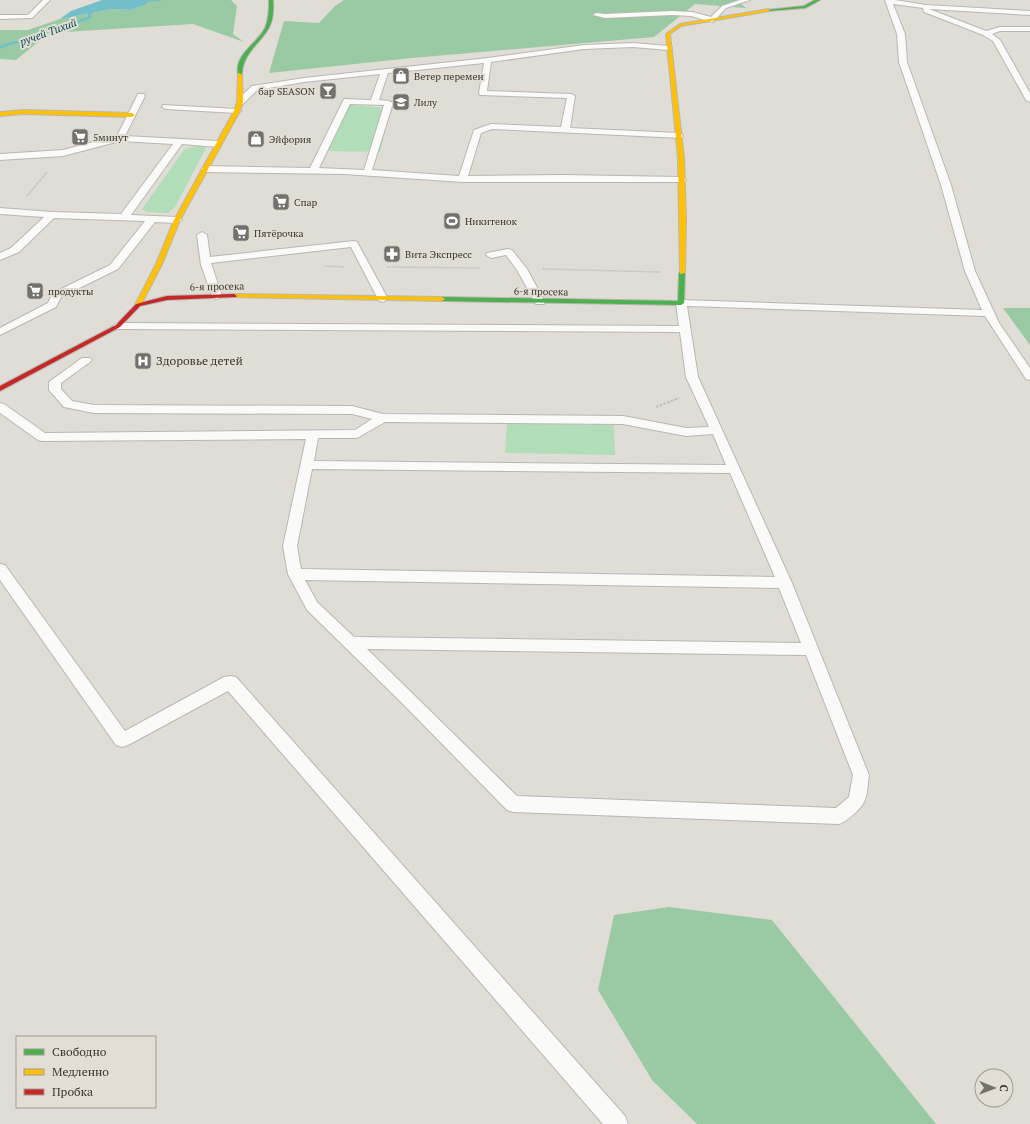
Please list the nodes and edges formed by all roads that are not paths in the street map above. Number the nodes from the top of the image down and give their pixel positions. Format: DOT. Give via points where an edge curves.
graph roads {
  1 [pos="47,0"];
  2 [pos="271,0"];
  3 [pos="747,0"];
  4 [pos="818,0"];
  5 [pos="888,1"];
  6 [pos="926,7"];
  7 [pos="1030,13"];
  8 [pos="596,15"];
  9 [pos="0,17"];
  10 [pos="712,20"];
  11 [pos="1030,29"];
  12 [pos="986,33"];
  13 [pos="668,48"];
  14 [pos="488,60"];
  15 [pos="385,72"];
  16 [pos="141,96"];
  17 [pos="1030,100"];
  18 [pos="374,102"];
  19 [pos="238,106"];
  20 [pos="166,107"];
  21 [pos="0,114"];
  22 [pos="132,115"];
  23 [pos="565,130"];
  24 [pos="679,136"];
  25 [pos="120,138"];
  26 [pos="179,142"];
  27 [pos="218,144"];
  28 [pos="0,157"];
  29 [pos="205,169"];
  30 [pos="313,171"];
  31 [pos="367,173"];
  32 [pos="463,179"];
  33 [pos="682,180"];
  34 [pos="0,211"];
  35 [pos="52,215"];
  36 [pos="124,217"];
  37 [pos="152,219"];
  38 [pos="177,220"];
  39 [pos="202,235"];
  40 [pos="491,255"];
  41 [pos="0,257"];
  42 [pos="206,260"];
  43 [pos="217,296"];
  44 [pos="382,299"];
  45 [pos="540,302"];
  46 [pos="681,303"];
  47 [pos="138,305"];
  48 [pos="989,313"];
  49 [pos="118,326"];
  50 [pos="685,329"];
  51 [pos="0,332"];
  52 [pos="86,360"];
  53 [pos="1030,376"];
  54 [pos="0,389"];
  55 [pos="0,407"];
  56 [pos="383,418"];
  57 [pos="717,430"];
  58 [pos="312,434"];
  59 [pos="306,465"];
  60 [pos="734,469"];
  61 [pos="0,569"];
  62 [pos="295,574"];
  63 [pos="785,583"];
  64 [pos="350,642"];
  65 [pos="812,649"];
  66 [pos="617,1124"];
  1 -- 9 [label="lane" via="30,17"];
  2 -- 19 [label="street" via="272,11 265,30 250,46 240,67"];
  3 -- 10 [label="lane" via="724,7"];
  4 -- 10 [label="street" via="805,7 760,11"];
  5 -- 6 [label="lane"];
  5 -- 48 [label="lane" via="901,34 904,62 946,185 970,271"];
  6 -- 7 [label="lane"];
  6 -- 12 [label="lane" via="926,10"];
  8 -- 10 [label="lane" via="672,13 692,14"];
  10 -- 13 [label="street" via="680,25 668,34"];
  11 -- 12 [label="lane" via="1000,29"];
  12 -- 17 [label="lane" via="996,40"];
  13 -- 14 [label="lane" via="633,45 584,47"];
  13 -- 24 [label="street"];
  14 -- 15 [label="lane"];
  14 -- 23 [label="lane" via="483,93 570,96"];
  15 -- 18 [label="lane"];
  15 -- 19 [label="lane" via="255,88"];
  16 -- 22 [label="lane"];
  18 -- 30 [label="lane" via="346,101"];
  18 -- 31 [label="lane" via="389,103"];
  19 -- 20 [label="lane"];
  19 -- 27 [label="street"];
  21 -- 22 [label="street" via="24,112"];
  22 -- 25 [label="lane"];
  23 -- 24 [label="lane"];
  23 -- 32 [label="lane" via="490,126 477,132"];
  24 -- 33 [label="street"];
  25 -- 26 [label="lane"];
  25 -- 28 [label="lane" via="63,153"];
  26 -- 27 [label="lane"];
  26 -- 36 [label="lane"];
  27 -- 29 [label="street"];
  29 -- 30 [label="lane"];
  29 -- 38 [label="street"];
  30 -- 31 [label="lane"];
  31 -- 32 [label="lane"];
  32 -- 33 [label="lane"];
  33 -- 46 [label="street"];
  34 -- 35 [label="lane"];
  35 -- 36 [label="lane"];
  35 -- 41 [label="lane" via="15,250"];
  36 -- 37 [label="lane"];
  37 -- 38 [label="lane"];
  37 -- 51 [label="lane" via="114,267 57,295 52,305"];
  38 -- 47 [label="street"];
  39 -- 42 [label="lane"];
  40 -- 45 [label="lane" via="508,252 522,269"];
  42 -- 43 [label="lane"];
  42 -- 44 [label="lane" via="354,244"];
  43 -- 44 [label="street, 6-я просека"];
  43 -- 47 [label="street, 6-я просека" via="167,298"];
  44 -- 45 [label="street, 6-я просека"];
  45 -- 46 [label="street, 6-я просека"];
  46 -- 48 [label="lane"];
  46 -- 50 [label="lane"];
  47 -- 49 [label="street"];
  48 -- 53 [label="lane"];
  49 -- 50 [label="lane"];
  49 -- 54 [label="street"];
  50 -- 57 [label="lane" via="692,377"];
  52 -- 56 [label="lane" via="55,382 55,390 68,404 94,409 352,410"];
  55 -- 58 [label="lane" via="42,437"];
  56 -- 57 [label="lane" via="623,420 686,432"];
  56 -- 58 [label="lane" via="357,434"];
  57 -- 60 [label="lane"];
  58 -- 59 [label="lane"];
  59 -- 60 [label="lane"];
  59 -- 62 [label="lane" via="290,546"];
  60 -- 63 [label="lane"];
  61 -- 66 [label="lane" via="122,740 230,682"];
  62 -- 63 [label="lane"];
  62 -- 64 [label="lane" via="312,606"];
  63 -- 65 [label="lane"];
  64 -- 65 [label="lane"];
  64 -- 65 [label="lane" via="513,804 839,816 857,801 861,775"];
}
